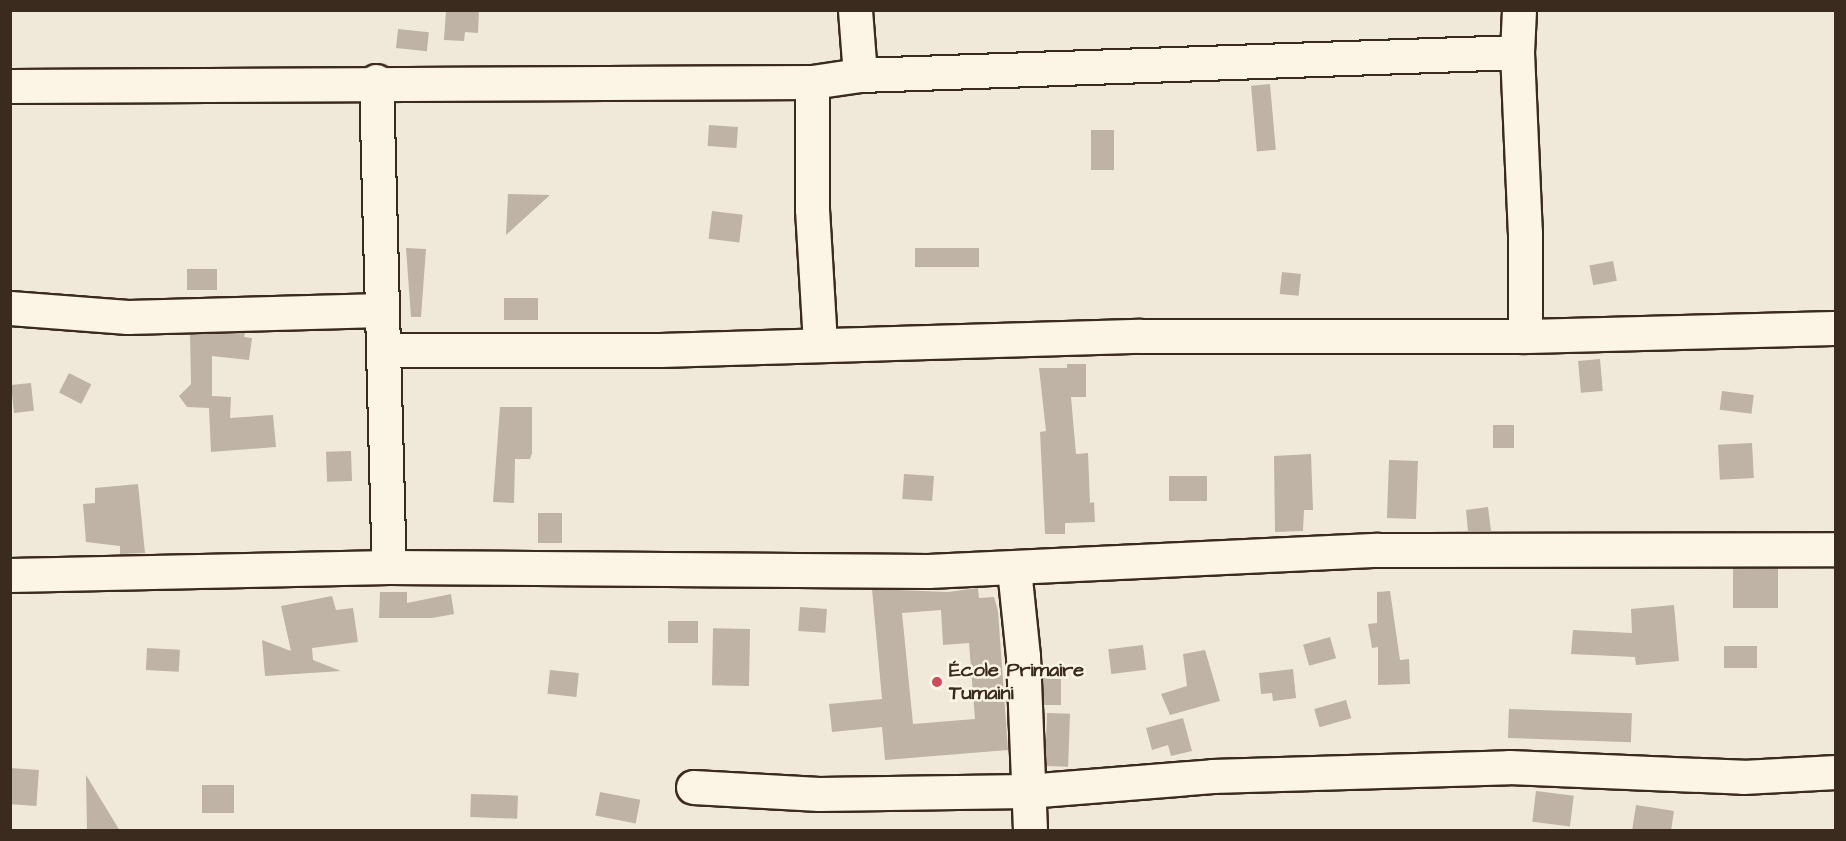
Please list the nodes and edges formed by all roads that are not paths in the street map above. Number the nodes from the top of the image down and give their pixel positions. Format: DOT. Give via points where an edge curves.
graph roads {
  1 [pos="855,10"];
  2 [pos="1519,10"];
  3 [pos="1517,52"];
  4 [pos="860,75"];
  5 [pos="376,81"];
  6 [pos="812,82"];
  7 [pos="10,86"];
  8 [pos="10,308"];
  9 [pos="382,310"];
  10 [pos="1836,327"];
  11 [pos="1525,336"];
  12 [pos="820,345"];
  13 [pos="384,350"];
  14 [pos="1836,549"];
  15 [pos="388,567"];
  16 [pos="1014,569"];
  17 [pos="10,575"];
  18 [pos="1836,772"];
  19 [pos="693,788"];
  20 [pos="1027,791"];
  21 [pos="1030,831"];
  1 -- 4 [label="street"];
  2 -- 3 [label="street"];
  3 -- 4 [label="street"];
  3 -- 11 [label="street"];
  4 -- 6 [label="street"];
  5 -- 6 [label="street"];
  5 -- 7 [label="street"];
  5 -- 9 [label="street"];
  6 -- 12 [label="street" via="812,208"];
  8 -- 9 [label="street" via="128,316"];
  9 -- 13 [label="street"];
  10 -- 11 [label="street"];
  11 -- 12 [label="street" via="1140,336"];
  12 -- 13 [label="street" via="660,350"];
  13 -- 15 [label="street"];
  14 -- 16 [label="street" via="1378,550"];
  15 -- 16 [label="street"];
  15 -- 17 [label="street"];
  16 -- 20 [label="street" via="1023,656"];
  18 -- 20 [label="street" via="1743,777 1462,767 1212,776"];
  19 -- 20 [label="street" via="819,794"];
  20 -- 21 [label="street"];
}
